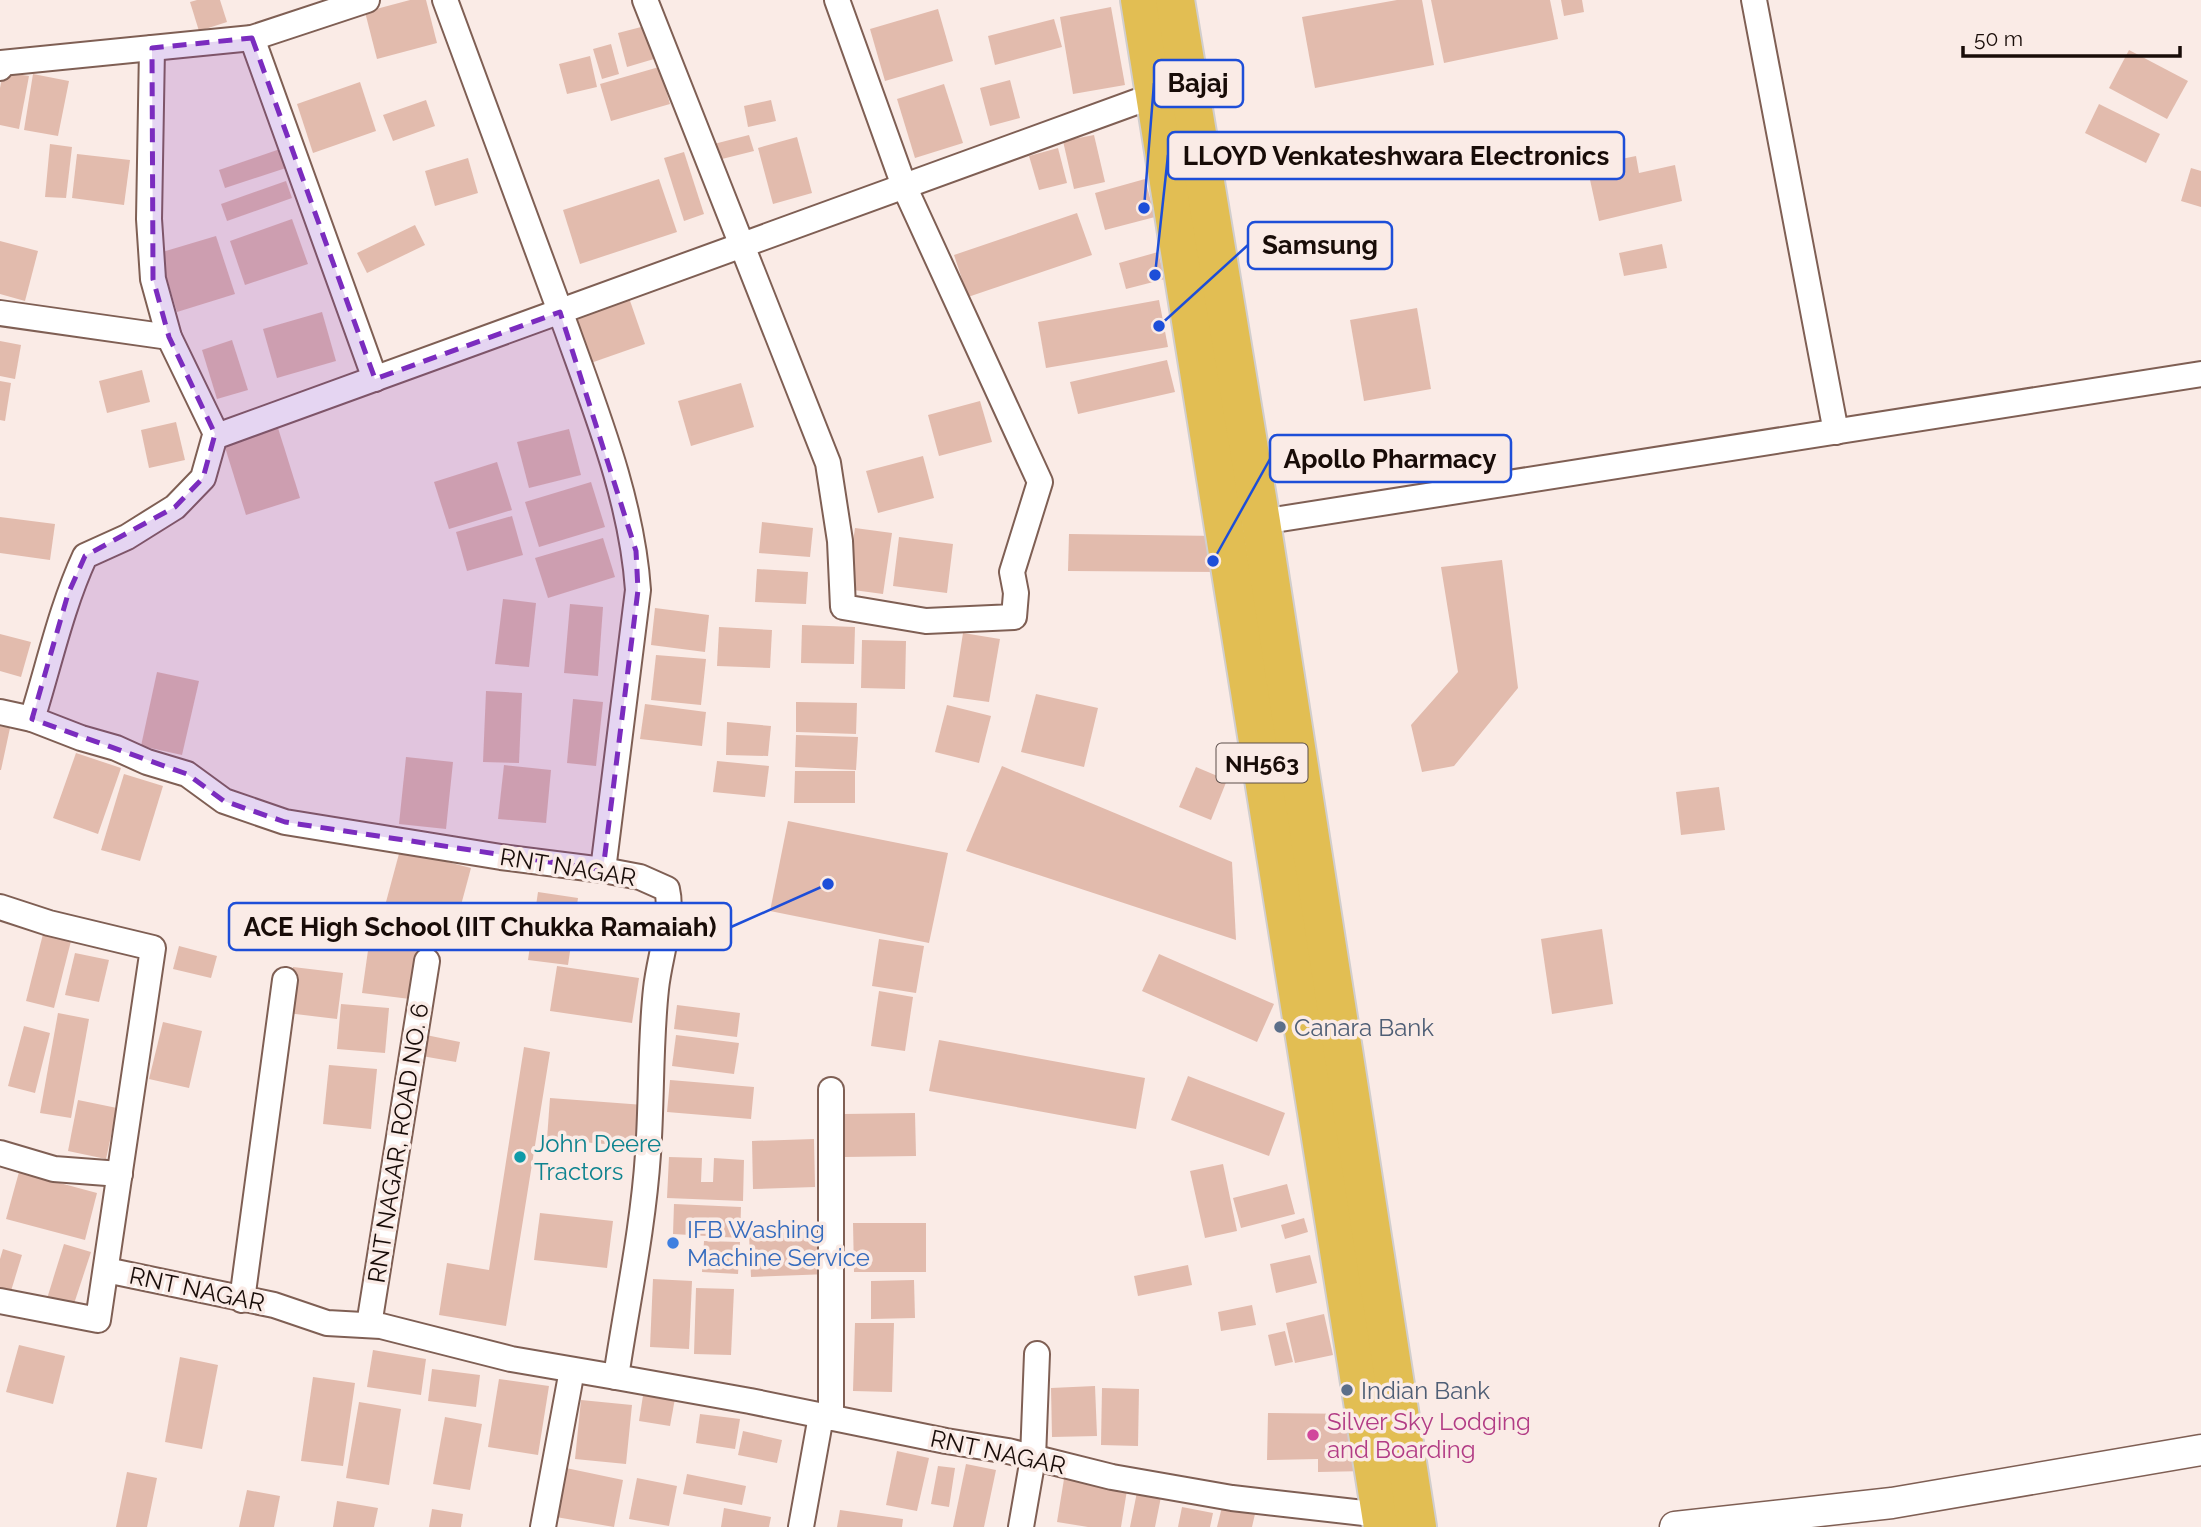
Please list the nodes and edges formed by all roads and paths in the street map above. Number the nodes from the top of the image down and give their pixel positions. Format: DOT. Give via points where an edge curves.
graph roads {
  1 [pos="367,0"];
  2 [pos="445,0"];
  3 [pos="645,0"];
  4 [pos="837,0"];
  5 [pos="1140,0"];
  6 [pos="1175,0"];
  7 [pos="1754,0"];
  8 [pos="252,38"];
  9 [pos="152,48"];
  10 [pos="0,68"];
  11 [pos="1155,95"];
  12 [pos="904,187"];
  13 [pos="742,245"];
  14 [pos="560,312"];
  15 [pos="0,313"];
  16 [pos="169,337"];
  17 [pos="2201,374"];
  18 [pos="374,379"];
  19 [pos="1836,432"];
  20 [pos="217,436"];
  21 [pos="1261,522"];
  22 [pos="0,712"];
  23 [pos="32,719"];
  24 [pos="603,870"];
  25 [pos="0,907"];
  26 [pos="427,961"];
  27 [pos="285,980"];
  28 [pos="831,1090"];
  29 [pos="0,1153"];
  30 [pos="120,1174"];
  31 [pos="106,1270"];
  32 [pos="242,1300"];
  33 [pos="0,1301"];
  34 [pos="369,1325"];
  35 [pos="1037,1354"];
  36 [pos="572,1370"];
  37 [pos="616,1377"];
  38 [pos="826,1417"];
  39 [pos="2201,1450"];
  40 [pos="1033,1458"];
  41 [pos="1382,1521"];
  42 [pos="543,1527"];
  43 [pos="801,1527"];
  44 [pos="1021,1527"];
  45 [pos="1418,1527"];
  46 [pos="1675,1527"];
  1 -- 8 [label="street"];
  2 -- 14 [label="street"];
  3 -- 13 [label="street"];
  4 -- 12 [label="street"];
  5 -- 11 [label="highway, NH563"];
  6 -- 21 [label="highway, NH563"];
  7 -- 19 [label="street"];
  8 -- 9 [label="street"];
  8 -- 18 [label="street"];
  9 -- 10 [label="street" via="1,63"];
  9 -- 16 [label="street" via="149,219 153,279"];
  11 -- 12 [label="street"];
  11 -- 41 [label="highway, NH563"];
  12 -- 13 [label="street"];
  12 -- 13 [label="street" via="1040,482 1012,572 1014,617 926,621 843,607 840,541 828,463"];
  13 -- 14 [label="street"];
  14 -- 18 [label="street"];
  14 -- 24 [label="street" via="594,405 636,551 638,590"];
  15 -- 16 [label="street"];
  16 -- 20 [label="street"];
  17 -- 19 [label="street"];
  18 -- 20 [label="street"];
  19 -- 21 [label="street"];
  20 -- 23 [label="street" via="203,478 175,507 85,556 68,594"];
  21 -- 45 [label="highway, NH563"];
  22 -- 23 [label="street, RNT NAGAR"];
  23 -- 24 [label="street, RNT NAGAR" via="187,774 224,801 285,822"];
  24 -- 37 [label="street, RNT NAGAR" via="658,883 667,888 670,899 651,1043 648,1153 639,1240"];
  25 -- 30 [label="street, RNT NAGAR" via="153,948"];
  26 -- 34 [label="street, RNT NAGAR, ROAD NO. 6"];
  27 -- 32 [label="street"];
  28 -- 38 [label="street"];
  29 -- 30 [label="street" via="54,1169"];
  30 -- 31 [label="street, RNT NAGAR"];
  31 -- 32 [label="street, RNT NAGAR"];
  31 -- 33 [label="street, RNT NAGAR" via="98,1320"];
  32 -- 34 [label="street, RNT NAGAR" via="274,1305 327,1323"];
  34 -- 36 [label="street, RNT NAGAR"];
  35 -- 40 [label="street"];
  36 -- 37 [label="street, RNT NAGAR"];
  36 -- 42 [label="street"];
  37 -- 38 [label="street, RNT NAGAR"];
  38 -- 40 [label="street, RNT NAGAR"];
  38 -- 43 [label="street"];
  39 -- 46 [label="street" via="1892,1503"];
  40 -- 41 [label="street, RNT NAGAR" via="1112,1477"];
  40 -- 44 [label="street"];
}
